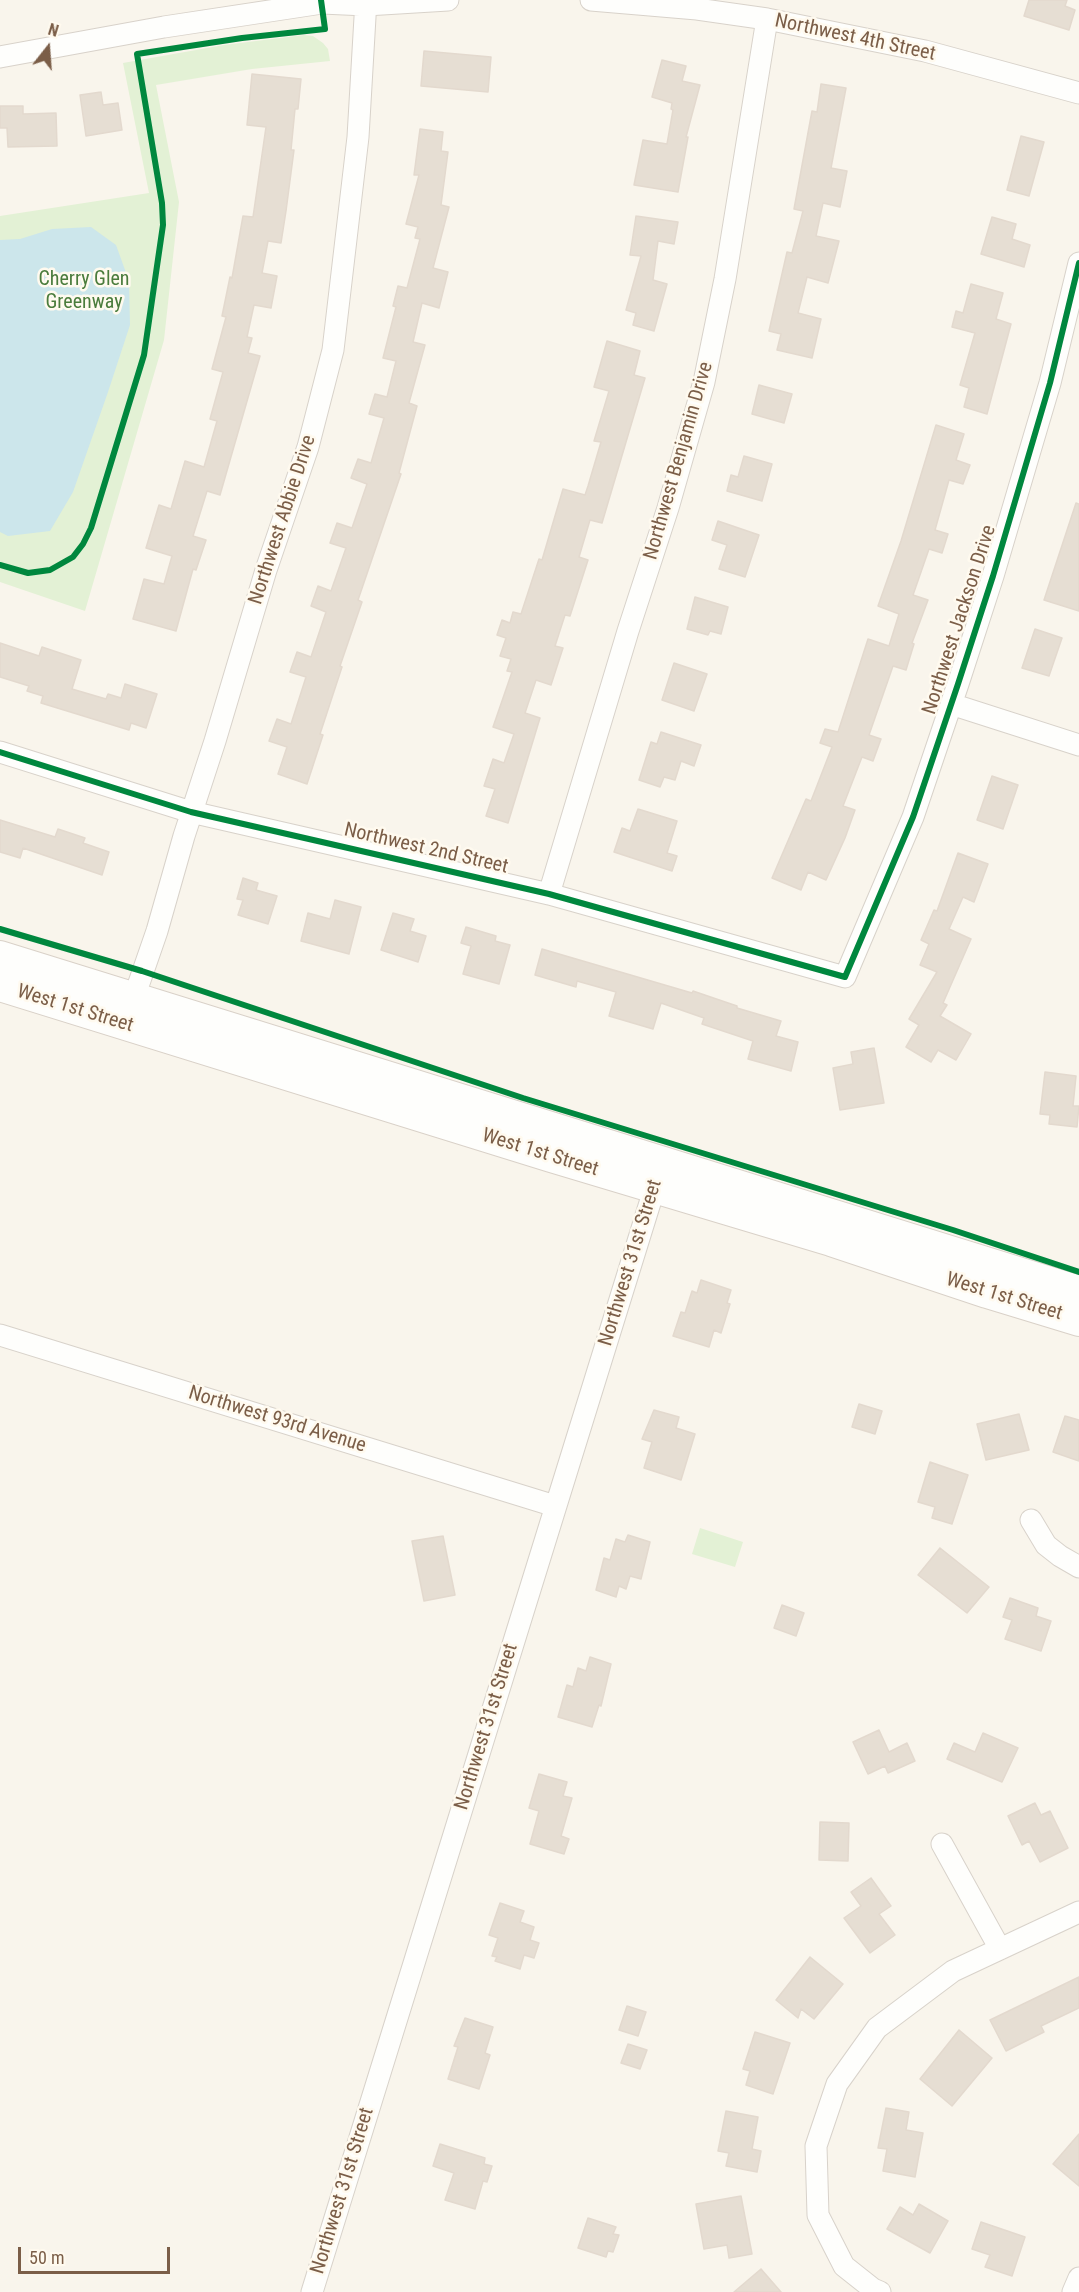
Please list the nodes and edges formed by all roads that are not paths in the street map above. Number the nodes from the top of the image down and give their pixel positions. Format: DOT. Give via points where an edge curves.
graph roads {
  1 [pos="448,0"];
  2 [pos="591,0"];
  3 [pos="366,2"];
  4 [pos="767,19"];
  5 [pos="0,57"];
  6 [pos="1079,93"];
  7 [pos="1079,263"];
  8 [pos="951,704"];
  9 [pos="1079,745"];
  10 [pos="0,752"];
  11 [pos="191,812"];
  12 [pos="549,894"];
  13 [pos="0,956"];
  14 [pos="845,977"];
  15 [pos="0,986"];
  16 [pos="129,1011"];
  17 [pos="658,1175"];
  18 [pos="1079,1291"];
  19 [pos="1079,1321"];
  20 [pos="0,1335"];
  21 [pos="555,1506"];
  22 [pos="1031,1520"];
  23 [pos="1079,1567"];
  24 [pos="942,1844"];
  25 [pos="1079,1912"];
  26 [pos="1000,1949"];
  27 [pos="1079,2278"];
  28 [pos="312,2292"];
  29 [pos="880,2292"];
  30 [pos="1073,2292"];
  1 -- 3 [label="street"];
  2 -- 4 [label="street, Northwest 4th Street"];
  3 -- 5 [label="street" via="322,3"];
  3 -- 11 [label="street, Northwest Abbie Drive" via="358,137 333,350 308,447"];
  4 -- 6 [label="street, Northwest 4th Street" via="925,51"];
  4 -- 12 [label="street, Northwest Benjamin Drive" via="725,279 704,382"];
  7 -- 8 [label="street, Northwest Jackson Drive" via="1050,383"];
  8 -- 9 [label="street"];
  8 -- 14 [label="street, Northwest Jackson Drive" via="913,817"];
  10 -- 11 [label="street, Northwest 2nd Street"];
  11 -- 12 [label="street, Northwest 2nd Street"];
  11 -- 16 [label="street, Northwest Abbie Drive"];
  12 -- 14 [label="street, Northwest 2nd Street"];
  13 -- 16 [label="main road, West 1st Street"];
  15 -- 16 [label="main road, West 1st Street"];
  16 -- 17 [label="main road, West 1st Street"];
  17 -- 18 [label="main road, West 1st Street"];
  17 -- 19 [label="main road, West 1st Street" via="831,1241"];
  17 -- 21 [label="street, Northwest 31st Street"];
  20 -- 21 [label="street, Northwest 93rd Avenue"];
  21 -- 28 [label="street, Northwest 31st Street"];
  22 -- 23 [label="street" via="1046,1545"];
  24 -- 26 [label="street"];
  25 -- 26 [label="street"];
  26 -- 29 [label="street" via="953,1971 877,2028 837,2084 816,2146 818,2215 844,2266"];
  27 -- 30 [label="street"];
}
